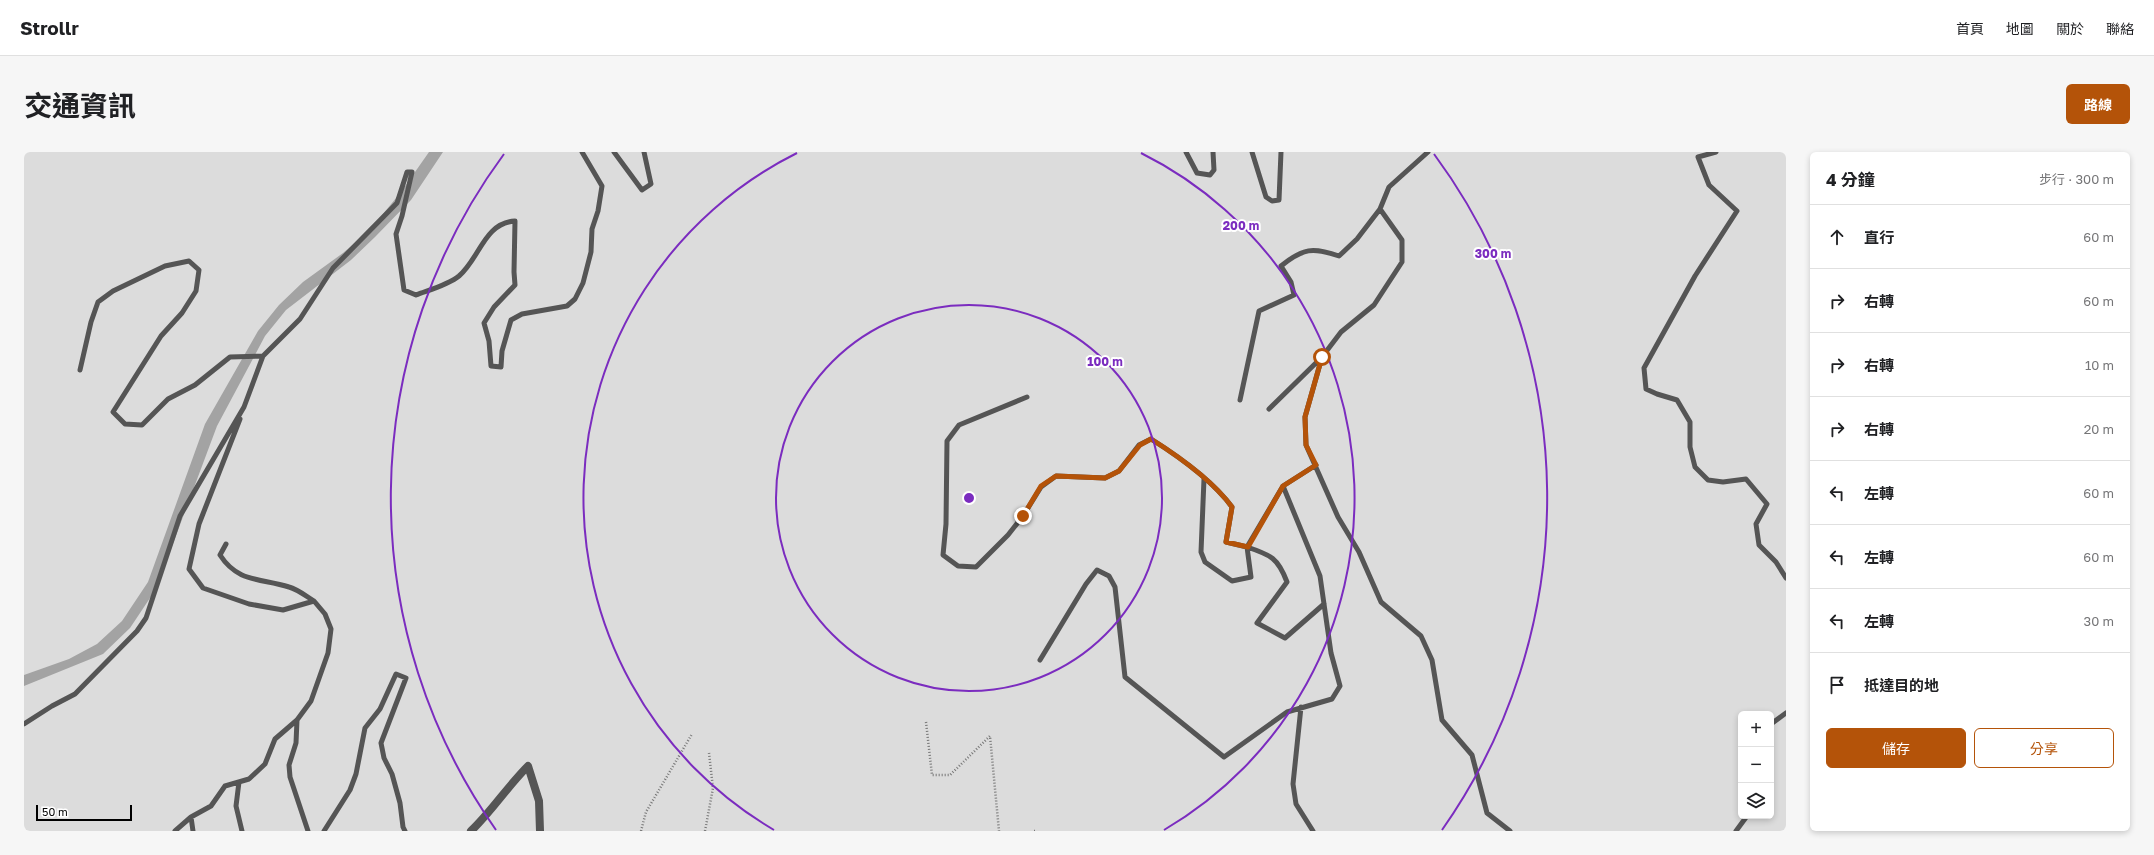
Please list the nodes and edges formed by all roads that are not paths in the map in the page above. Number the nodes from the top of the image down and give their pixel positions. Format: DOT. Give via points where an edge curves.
graph roads {
  1 [pos="582,152"];
  2 [pos="614,152"];
  3 [pos="644,152"];
  4 [pos="1186,152"];
  5 [pos="1213,152"];
  6 [pos="1252,152"];
  7 [pos="1281,152"];
  8 [pos="1428,152"];
  9 [pos="1716,152"];
  10 [pos="1380,209"];
  11 [pos="263,356"];
  12 [pos="1322,357"];
  13 [pos="80,370"];
  14 [pos="1027,397"];
  15 [pos="1240,400"];
  16 [pos="244,407"];
  17 [pos="1269,409"];
  18 [pos="1316,465"];
  19 [pos="1204,479"];
  20 [pos="1283,486"];
  21 [pos="226,544"];
  22 [pos="1248,547"];
  23 [pos="1786,578"];
  24 [pos="314,601"];
  25 [pos="1324,604"];
  26 [pos="1040,660"];
  27 [pos="1302,707"];
  28 [pos="1786,713"];
  29 [pos="297,720"];
  30 [pos="1774,722"];
  31 [pos="24,724"];
  32 [pos="239,782"];
  33 [pos="192,817"];
  34 [pos="1744,819"];
  35 [pos="175,831"];
  36 [pos="193,831"];
  37 [pos="242,831"];
  38 [pos="308,831"];
  39 [pos="324,831"];
  40 [pos="405,831"];
  41 [pos="471,831"];
  42 [pos="540,831"];
  43 [pos="1313,831"];
  44 [pos="1510,831"];
  45 [pos="1736,831"];
  1 -- 11 [label="lane" via="602,186 583,283 575,299 566,306 522,314 512,320 502,351 501,367 491,366 489,340 484,324 494,307 516,285 515,221 505,222 490,231 459,276 416,295 404,290 396,234 412,172 407,172 396,203 333,268 300,319"];
  2 -- 3 [label="lane" via="642,190 651,184"];
  4 -- 5 [label="lane" via="1197,173 1210,175 1214,170"];
  6 -- 7 [label="lane" via="1266,197 1272,201 1279,200"];
  8 -- 10 [label="lane" via="1389,187"];
  9 -- 23 [label="lane" via="1698,157 1709,185 1737,211 1695,276 1644,368 1646,389 1677,400 1690,422 1690,447 1695,467 1708,480 1723,482 1746,479 1767,504 1756,524 1759,545 1776,562"];
  10 -- 12 [label="lane" via="1402,240 1402,262 1374,305 1341,332"];
  10 -- 15 [label="lane" via="1357,240 1339,256 1320,250 1303,251 1281,266 1291,282 1294,295 1259,311"];
  11 -- 13 [label="lane" via="230,358 195,385 168,399 142,425 125,424 113,412 161,336 182,313 196,291 199,270 189,260 160,269 113,291 98,302"];
  11 -- 16 [label="lane"];
  12 -- 17 [label="lane"];
  12 -- 18 [label="lane" via="1305,417 1306,445"];
  14 -- 19 [label="lane" via="959,425 947,442 943,555 958,566 976,567 1012,530 1041,486 1056,476 1105,478 1119,471 1140,445 1151,439"];
  16 -- 24 [label="lane" via="199,524 189,569 203,588 250,604 283,610"];
  16 -- 31 [label="lane" via="180,516 146,618 137,631 75,694"];
  18 -- 20 [label="lane"];
  18 -- 44 [label="lane" via="1338,517 1359,552 1381,602 1421,636 1432,660 1442,720 1472,755 1487,813"];
  19 -- 22 [label="lane" via="1223,495 1232,507 1226,542"];
  19 -- 22 [label="lane" via="1201,552 1205,562 1232,581 1251,577"];
  20 -- 22 [label="lane"];
  20 -- 25 [label="lane" via="1320,576"];
  21 -- 24 [label="lane" via="220,555 228,567 246,577 290,587"];
  22 -- 25 [label="lane" via="1267,553 1281,566 1287,582 1257,623 1285,638"];
  24 -- 29 [label="lane" via="325,614 331,629 328,653 311,701"];
  25 -- 27 [label="lane" via="1331,653 1340,686 1332,700"];
  26 -- 27 [label="lane" via="1097,570 1109,576 1115,587 1125,677 1224,756 1287,712"];
  27 -- 43 [label="lane" via="1292,784 1296,804"];
  28 -- 30 [label="lane"];
  29 -- 32 [label="lane" via="274,739 265,764 249,779"];
  29 -- 38 [label="lane" via="290,778"];
  32 -- 33 [label="lane" via="225,786 211,806"];
  32 -- 37 [label="lane" via="236,806"];
  33 -- 35 [label="lane"];
  33 -- 36 [label="lane"];
  34 -- 45 [label="lane"];
  39 -- 40 [label="lane" via="350,790 356,774 365,728 380,709 396,674 406,678 381,743 400,803"];
  41 -- 42 [label="street" via="490,813 510,784 528,766 539,801"];
}
